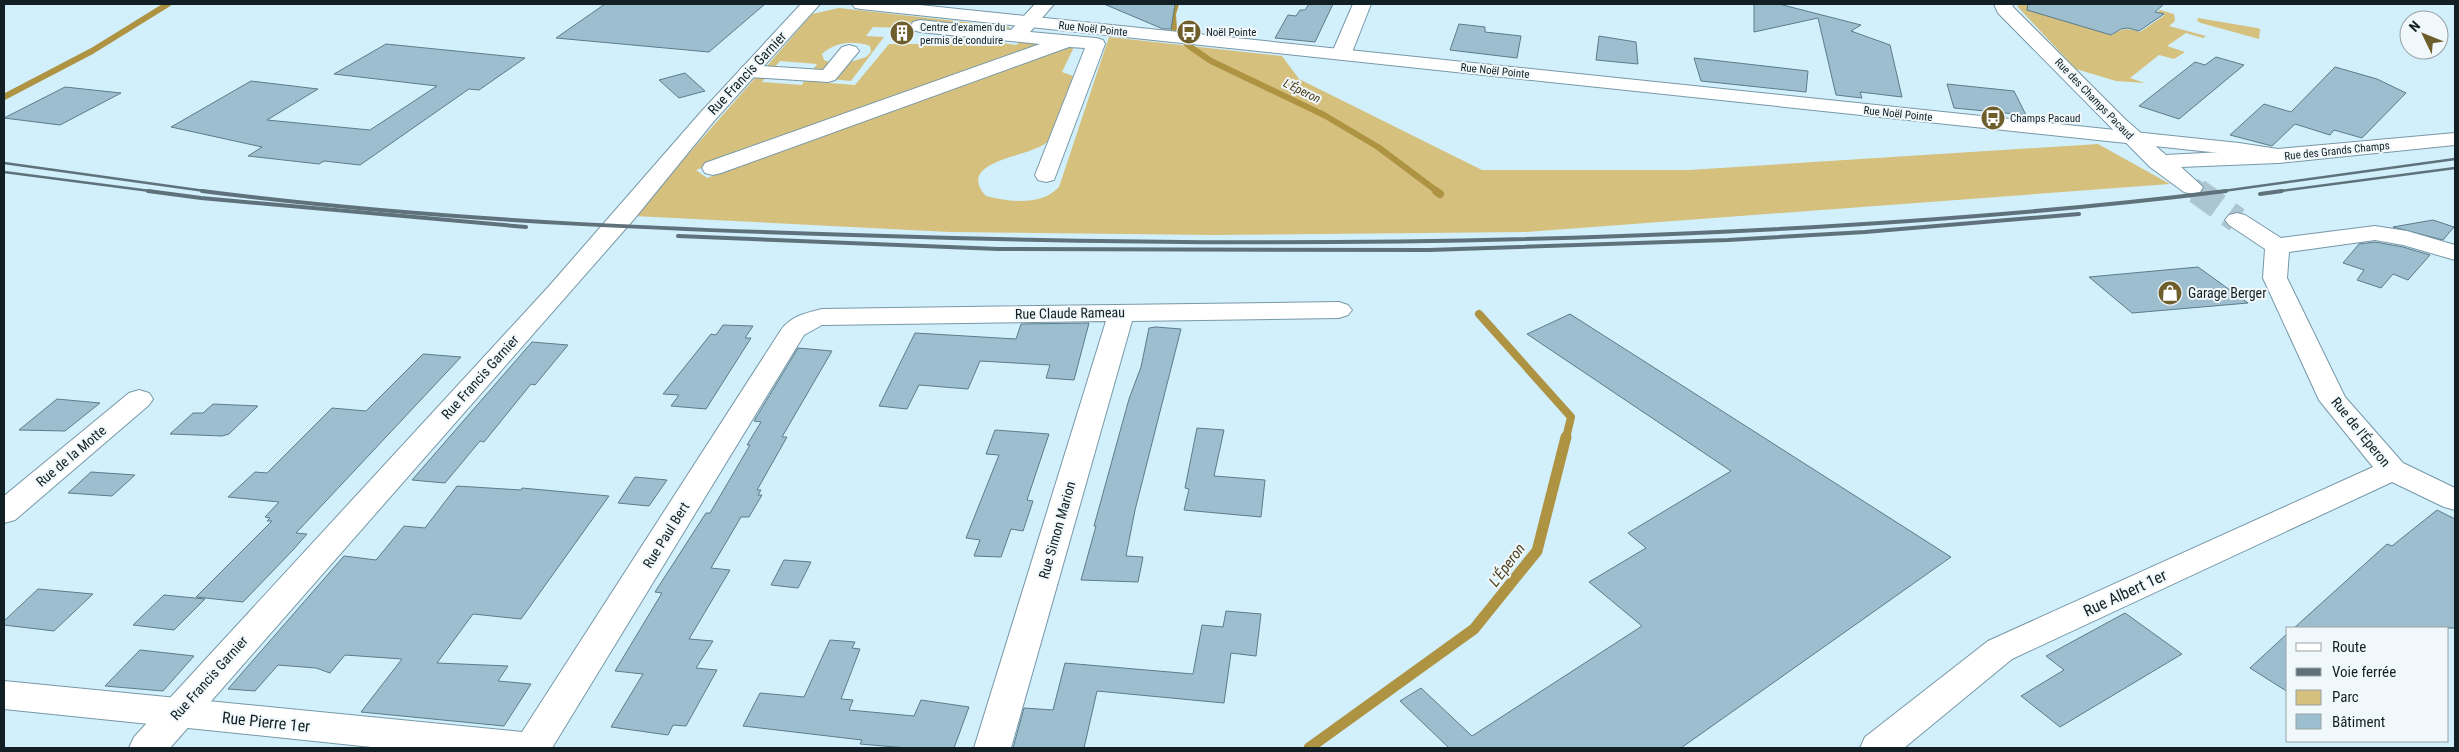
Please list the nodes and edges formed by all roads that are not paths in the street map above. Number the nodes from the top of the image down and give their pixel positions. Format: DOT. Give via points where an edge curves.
graph roads {
  1 [pos="811,4"];
  2 [pos="861,4"];
  3 [pos="1045,4"];
  4 [pos="1362,4"];
  5 [pos="2004,4"];
  6 [pos="1029,22"];
  7 [pos="920,26"];
  8 [pos="1016,36"];
  9 [pos="1067,42"];
  10 [pos="849,51"];
  11 [pos="1341,55"];
  12 [pos="749,71"];
  13 [pos="2130,137"];
  14 [pos="2455,138"];
  15 [pos="2278,156"];
  16 [pos="2158,162"];
  17 [pos="713,168"];
  18 [pos="1046,175"];
  19 [pos="2192,188"];
  20 [pos="2238,220"];
  21 [pos="2277,246"];
  22 [pos="2455,254"];
  23 [pos="1339,310"];
  24 [pos="1122,312"];
  25 [pos="802,324"];
  26 [pos="138,399"];
  27 [pos="2392,470"];
  28 [pos="2455,500"];
  29 [pos="4,512"];
  30 [pos="4,695"];
  31 [pos="178,713"];
  32 [pos="146,748"];
  33 [pos="530,748"];
  34 [pos="993,748"];
  35 [pos="1878,748"];
  1 -- 12 [label="street, Rue Francis Garnier"];
  2 -- 6 [label="street, Rue Noël Pointe"];
  3 -- 6 [label="street"];
  4 -- 11 [label="street"];
  5 -- 13 [label="street, Rue des Champs Pacaud" via="2004,9"];
  6 -- 8 [label="street"];
  6 -- 11 [label="street, Rue Noël Pointe"];
  7 -- 8 [label="street"];
  8 -- 9 [label="street"];
  9 -- 17 [label="street"];
  9 -- 18 [label="street" via="1096,44"];
  10 -- 12 [label="street" via="828,76"];
  11 -- 13 [label="street, Rue Noël Pointe"];
  12 -- 31 [label="street, Rue Francis Garnier" via="628,213"];
  13 -- 15 [label="street, Rue des Grands Champs"];
  13 -- 16 [label="street, Rue des Champs Pacaud"];
  14 -- 15 [label="street, Rue des Grands Champs"];
  15 -- 16 [label="street"];
  16 -- 19 [label="street, Rue des Champs Pacaud"];
  20 -- 21 [label="street"];
  21 -- 22 [label="street" via="2375,234 2407,238"];
  21 -- 27 [label="street, Rue de l'Éperon" via="2275,278 2332,400"];
  23 -- 24 [label="street, Rue Claude Rameau"];
  24 -- 25 [label="street, Rue Claude Rameau" via="822,317"];
  24 -- 34 [label="street, Rue Simon Marion"];
  25 -- 33 [label="street, Rue Paul Bert" via="794,330"];
  26 -- 29 [label="street, Rue de la Motte"];
  27 -- 28 [label="street, Rue de l'Éperon"];
  27 -- 35 [label="street, Rue Albert 1er" via="2000,650"];
  30 -- 31 [label="street, Rue Pierre 1er"];
  31 -- 32 [label="street, Rue Francis Garnier"];
  31 -- 33 [label="street, Rue Pierre 1er"];
}
